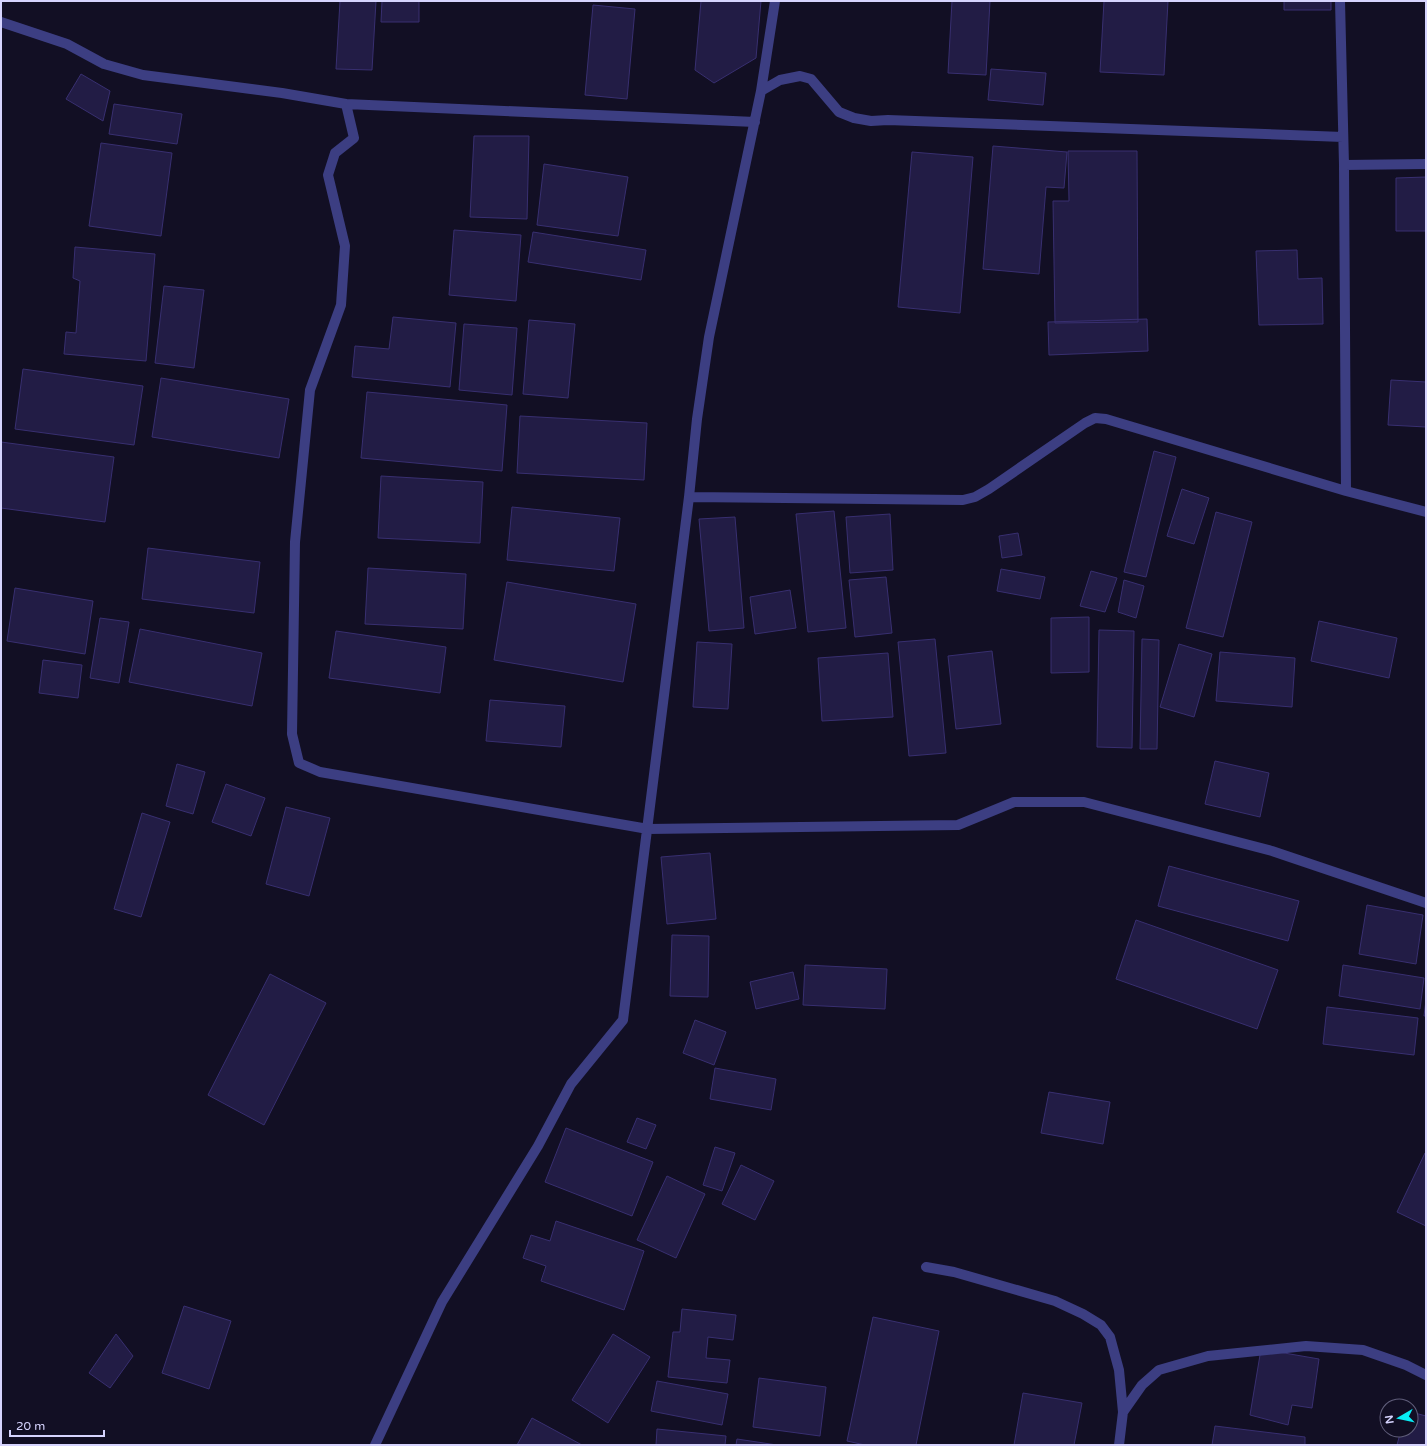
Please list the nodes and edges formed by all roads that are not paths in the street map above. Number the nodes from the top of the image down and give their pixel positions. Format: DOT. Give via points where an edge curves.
graph roads {
  1 [pos="775,1"];
  2 [pos="1340,1"];
  3 [pos="1,22"];
  4 [pos="761,91"];
  5 [pos="346,104"];
  6 [pos="755,122"];
  7 [pos="1342,138"];
  8 [pos="1426,164"];
  9 [pos="1344,165"];
  10 [pos="1346,491"];
  11 [pos="689,497"];
  12 [pos="1426,512"];
  13 [pos="648,829"];
  14 [pos="1426,903"];
  15 [pos="926,1267"];
  16 [pos="1426,1375"];
  17 [pos="1123,1412"];
  18 [pos="375,1445"];
  19 [pos="1119,1445"];
  1 -- 4 [label="street"];
  2 -- 7 [label="street"];
  3 -- 5 [label="street" via="67,44 104,64 143,75"];
  4 -- 6 [label="street"];
  4 -- 7 [label="street" via="780,80 800,76 811,79 839,112 871,121"];
  5 -- 6 [label="street"];
  5 -- 13 [label="street" via="354,138 335,153 328,175 345,246 341,305 310,390 295,542 292,734 299,763 320,772"];
  6 -- 11 [label="street" via="710,337 697,419"];
  7 -- 9 [label="street"];
  8 -- 9 [label="street"];
  9 -- 10 [label="street"];
  10 -- 11 [label="street" via="1106,419 1095,418 989,489 963,500"];
  10 -- 12 [label="street"];
  11 -- 13 [label="street"];
  13 -- 14 [label="street" via="958,825 1014,802 1084,802 1272,851"];
  13 -- 18 [label="street" via="623,1020 571,1084 538,1146 442,1302"];
  15 -- 17 [label="street" via="961,1274 1055,1301 1101,1324 1110,1337 1119,1370"];
  16 -- 17 [label="street" via="1363,1350 1306,1346 1208,1356 1159,1370 1142,1385"];
  17 -- 19 [label="street"];
}
